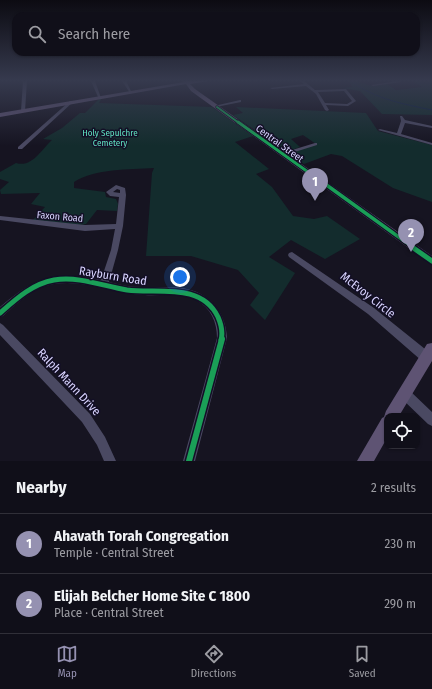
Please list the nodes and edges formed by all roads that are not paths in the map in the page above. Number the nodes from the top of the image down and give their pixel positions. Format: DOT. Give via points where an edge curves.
graph roads {
  1 [pos="71,102"];
  2 [pos="24,103"];
  3 [pos="68,103"];
  4 [pos="211,103"];
  5 [pos="237,103"];
  6 [pos="353,103"];
  7 [pos="324,104"];
  8 [pos="216,106"];
  9 [pos="327,110"];
  10 [pos="23,111"];
  11 [pos="0,115"];
  12 [pos="432,127"];
  13 [pos="380,130"];
  14 [pos="399,135"];
  15 [pos="315,144"];
  16 [pos="432,144"];
  17 [pos="20,148"];
  18 [pos="282,154"];
  19 [pos="123,195"];
  20 [pos="0,218"];
  21 [pos="119,226"];
  22 [pos="292,255"];
  23 [pos="432,261"];
  24 [pos="104,285"];
  25 [pos="0,313"];
  26 [pos="0,328"];
  27 [pos="429,353"];
  28 [pos="405,394"];
  29 [pos="393,413"];
  30 [pos="432,420"];
  31 [pos="384,428"];
  32 [pos="110,461"];
  33 [pos="189,461"];
  34 [pos="365,461"];
  1 -- 17 [label="street"];
  2 -- 10 [label="street"];
  3 -- 10 [label="main road"];
  4 -- 8 [label="main road, Central Street"];
  5 -- 8 [label="street"];
  6 -- 7 [label="street" via="346,105"];
  7 -- 9 [label="street"];
  8 -- 18 [label="main road, Central Street"];
  10 -- 11 [label="main road"];
  12 -- 14 [label="street" via="402,119"];
  13 -- 14 [label="street"];
  14 -- 16 [label="street"];
  15 -- 18 [label="street"];
  18 -- 23 [label="main road, Central Street"];
  19 -- 21 [label="street"];
  20 -- 21 [label="street, Faxon Road" via="85,228"];
  21 -- 24 [label="street"];
  22 -- 27 [label="street, McEvoy Circle"];
  24 -- 25 [label="street, Rayburn Road" via="66,279 41,283"];
  24 -- 33 [label="street, Rayburn Road" via="138,291 192,294 209,305 219,317 222,330 220,348"];
  26 -- 32 [label="street, Ralph Mann Drive" via="86,418"];
  27 -- 28 [label="main road"];
  28 -- 29 [label="main road"];
  28 -- 30 [label="street"];
  31 -- 34 [label="main road"];
}
